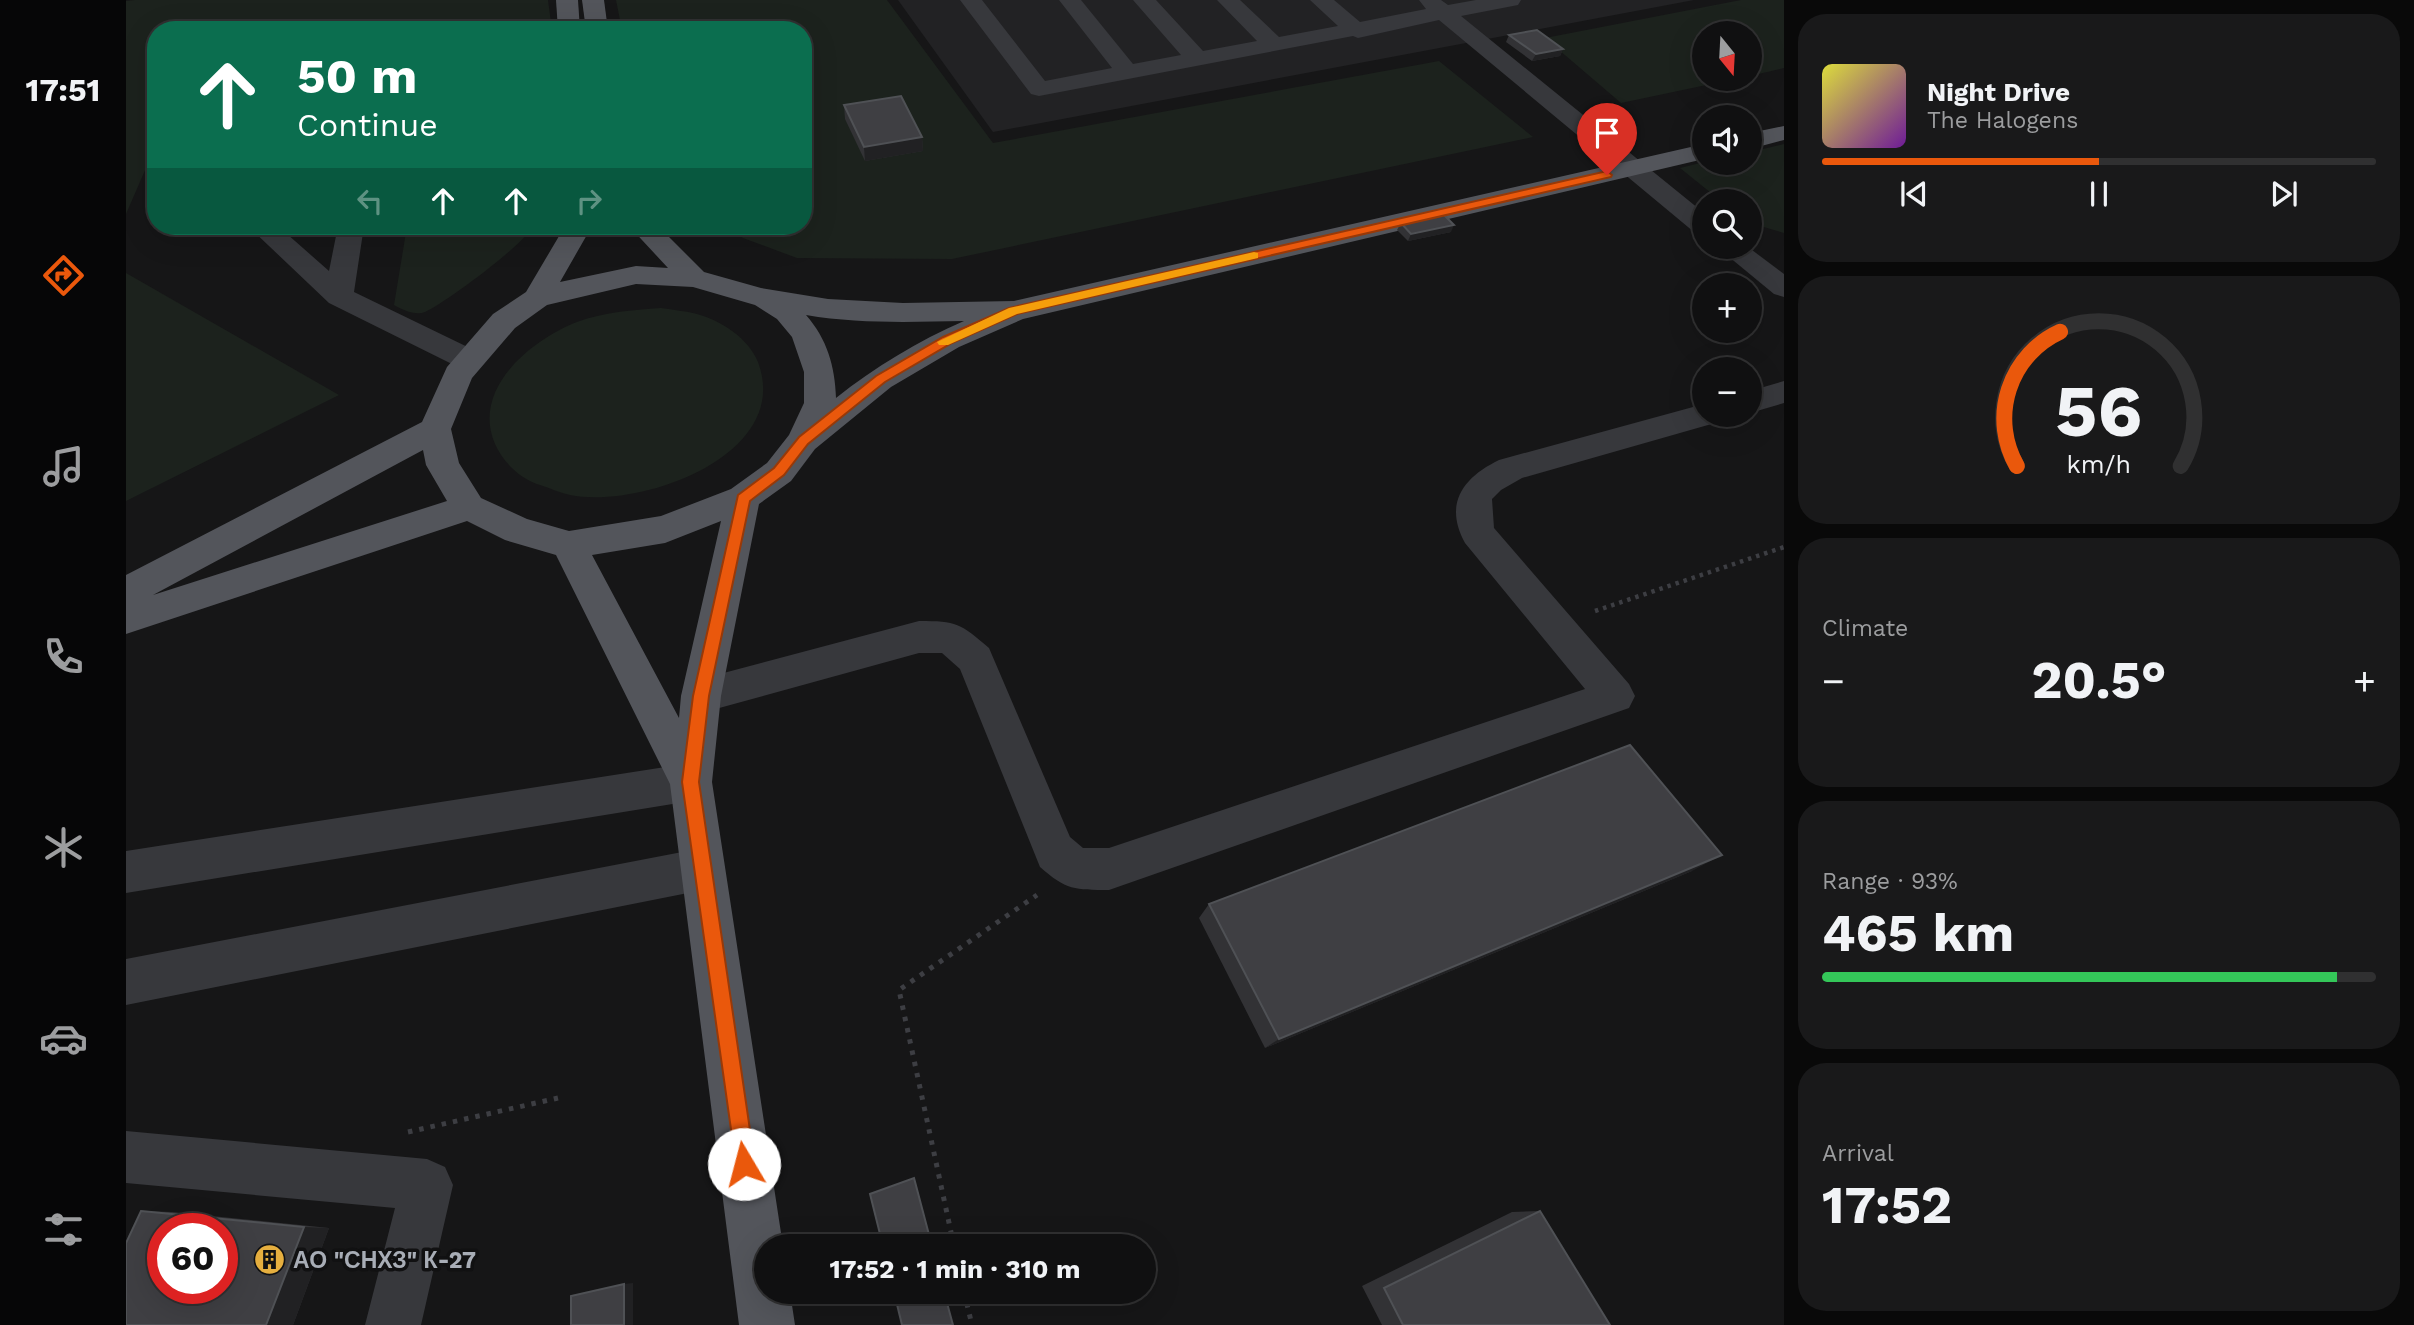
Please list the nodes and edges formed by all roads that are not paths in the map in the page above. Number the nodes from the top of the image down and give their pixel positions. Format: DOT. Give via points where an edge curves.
graph roads {
  1 [pos="566,0"];
  2 [pos="593,0"];
  3 [pos="971,0"];
  4 [pos="1070,0"];
  5 [pos="1144,0"];
  6 [pos="1228,0"];
  7 [pos="1321,0"];
  8 [pos="1510,0"];
  9 [pos="1435,6"];
  10 [pos="568,21"];
  11 [pos="596,21"];
  12 [pos="1358,31"];
  13 [pos="1275,46"];
  14 [pos="1198,60"];
  15 [pos="1128,73"];
  16 [pos="1784,133"];
  17 [pos="1762,138"];
  18 [pos="1692,155"];
  19 [pos="1632,169"];
  20 [pos="1692,216"];
  21 [pos="272,235"];
  22 [pos="349,235"];
  23 [pos="573,235"];
  24 [pos="652,235"];
  25 [pos="1747,259"];
  26 [pos="694,278"];
  27 [pos="1784,288"];
  28 [pos="339,296"];
  29 [pos="759,296"];
  30 [pos="537,298"];
  31 [pos="1014,311"];
  32 [pos="469,360"];
  33 [pos="1784,392"];
  34 [pos="1762,398"];
  35 [pos="1692,418"];
  36 [pos="435,429"];
  37 [pos="803,441"];
  38 [pos="743,499"];
  39 [pos="469,507"];
  40 [pos="569,545"];
  41 [pos="126,592"];
  42 [pos="126,619"];
  43 [pos="701,696"];
  44 [pos="691,782"];
  45 [pos="703,869"];
  46 [pos="126,872"];
  47 [pos="126,982"];
  48 [pos="126,1157"];
  49 [pos="393,1325"];
  50 [pos="767,1325"];
  1 -- 10 [label="main road"];
  2 -- 11 [label="main road"];
  3 -- 15 [label="lane" via="1039,89"];
  4 -- 15 [label="lane"];
  5 -- 14 [label="lane"];
  6 -- 13 [label="lane"];
  7 -- 12 [label="lane"];
  8 -- 9 [label="lane"];
  9 -- 12 [label="lane"];
  9 -- 19 [label="lane"];
  12 -- 13 [label="lane"];
  13 -- 14 [label="lane"];
  14 -- 15 [label="lane"];
  16 -- 17 [label="main road"];
  18 -- 19 [label="main road"];
  19 -- 20 [label="lane"];
  19 -- 31 [label="main road"];
  21 -- 28 [label="lane"];
  22 -- 28 [label="lane"];
  23 -- 30 [label="main road"];
  24 -- 26 [label="main road"];
  25 -- 27 [label="lane"];
  26 -- 29 [label="main road"];
  26 -- 30 [label="main road" via="636,275"];
  28 -- 32 [label="lane"];
  29 -- 31 [label="main road" via="828,309 891,313"];
  29 -- 37 [label="main road" via="787,312 806,334 820,372 820,403"];
  30 -- 32 [label="main road" via="504,321"];
  31 -- 37 [label="main road" via="947,340 880,379"];
  32 -- 36 [label="main road" via="447,394"];
  33 -- 34 [label="lane"];
  35 -- 43 [label="lane" via="1511,469 1483,482 1472,504 1477,533 1615,696 1109,869 1075,869 1055,852 975,659 950,637 919,637"];
  36 -- 39 [label="main road" via="443,465"];
  36 -- 41 [label="main road"];
  37 -- 38 [label="main road" via="779,472"];
  38 -- 40 [label="main road" via="665,529"];
  38 -- 43 [label="main road"];
  39 -- 40 [label="main road" via="517,530"];
  39 -- 42 [label="main road"];
  40 -- 44 [label="main road"];
  43 -- 44 [label="main road"];
  44 -- 45 [label="main road"];
  44 -- 46 [label="lane"];
  45 -- 47 [label="lane"];
  45 -- 50 [label="main road"];
  48 -- 49 [label="lane" via="427,1185"];
}
